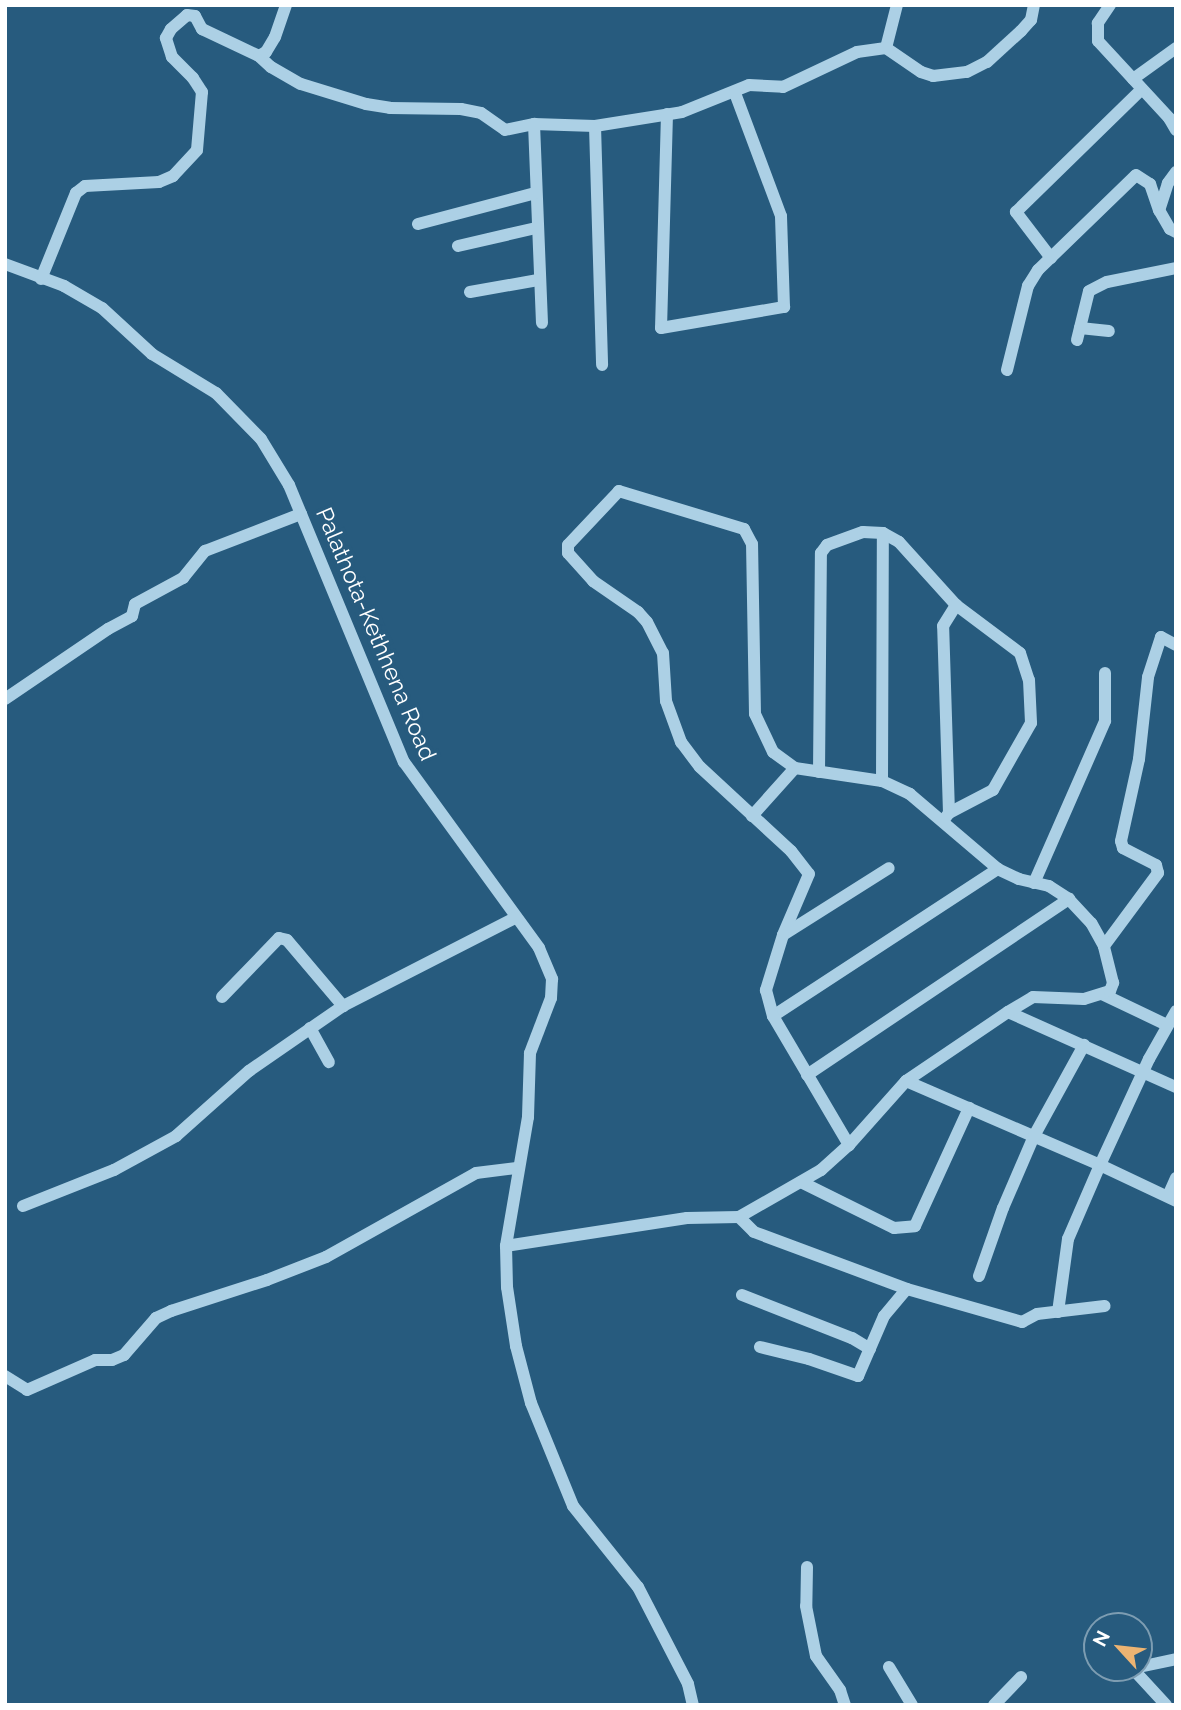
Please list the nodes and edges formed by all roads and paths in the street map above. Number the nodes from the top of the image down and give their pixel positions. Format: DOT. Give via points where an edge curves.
graph roads {
  1 [pos="286,5"];
  2 [pos="897,5"];
  3 [pos="1034,5"];
  4 [pos="1110,5"];
  5 [pos="197,11"];
  6 [pos="886,48"];
  7 [pos="1176,48"];
  8 [pos="259,56"];
  9 [pos="1133,79"];
  10 [pos="1142,89"];
  11 [pos="735,93"];
  12 [pos="667,114"];
  13 [pos="534,124"];
  14 [pos="595,126"];
  15 [pos="1176,130"];
  16 [pos="1176,172"];
  17 [pos="535,193"];
  18 [pos="1159,210"];
  19 [pos="418,224"];
  20 [pos="536,228"];
  21 [pos="1176,232"];
  22 [pos="458,246"];
  23 [pos="1051,258"];
  24 [pos="5,264"];
  25 [pos="1176,268"];
  26 [pos="41,279"];
  27 [pos="538,280"];
  28 [pos="470,292"];
  29 [pos="542,323"];
  30 [pos="1109,331"];
  31 [pos="602,365"];
  32 [pos="1007,370"];
  33 [pos="300,514"];
  34 [pos="883,533"];
  35 [pos="956,605"];
  36 [pos="1176,645"];
  37 [pos="1105,674"];
  38 [pos="5,699"];
  39 [pos="795,768"];
  40 [pos="819,772"];
  41 [pos="882,781"];
  42 [pos="752,816"];
  43 [pos="946,817"];
  44 [pos="889,868"];
  45 [pos="998,869"];
  46 [pos="1034,883"];
  47 [pos="1069,900"];
  48 [pos="515,918"];
  49 [pos="783,935"];
  50 [pos="1104,946"];
  51 [pos="1102,994"];
  52 [pos="222,996"];
  53 [pos="343,1006"];
  54 [pos="1176,1011"];
  55 [pos="1008,1012"];
  56 [pos="773,1016"];
  57 [pos="1167,1024"];
  58 [pos="310,1028"];
  59 [pos="1084,1045"];
  60 [pos="329,1062"];
  61 [pos="1143,1072"];
  62 [pos="807,1075"];
  63 [pos="906,1081"];
  64 [pos="1176,1087"];
  65 [pos="969,1108"];
  66 [pos="1034,1136"];
  67 [pos="849,1145"];
  68 [pos="1100,1166"];
  69 [pos="517,1168"];
  70 [pos="1176,1178"];
  71 [pos="800,1182"];
  72 [pos="1172,1198"];
  73 [pos="23,1206"];
  74 [pos="739,1217"];
  75 [pos="506,1246"];
  76 [pos="979,1276"];
  77 [pos="908,1289"];
  78 [pos="742,1295"];
  79 [pos="1105,1306"];
  80 [pos="1058,1312"];
  81 [pos="760,1347"];
  82 [pos="870,1349"];
  83 [pos="5,1376"];
  84 [pos="807,1567"];
  85 [pos="1176,1659"];
  86 [pos="1153,1664"];
  87 [pos="889,1667"];
  88 [pos="1021,1677"];
  89 [pos="1147,1682"];
  90 [pos="693,1705"];
  91 [pos="845,1705"];
  92 [pos="912,1705"];
  93 [pos="994,1705"];
  94 [pos="1166,1705"];
  1 -- 8 [label="street" via="275,37"];
  2 -- 6 [label="street"];
  3 -- 6 [label="street" via="1031,20 1021,31 987,62 967,72 933,76"];
  4 -- 9 [label="street" via="1098,23 1098,41"];
  5 -- 8 [label="street" via="202,29"];
  5 -- 26 [label="street" via="187,15 166,38 172,57 202,92 197,150 173,176 159,182 85,186 76,193"];
  6 -- 11 [label="street" via="857,52 783,87 749,85"];
  7 -- 9 [label="street"];
  8 -- 13 [label="street" via="301,84 366,104 461,109 481,113 505,130"];
  9 -- 10 [label="street"];
  10 -- 15 [label="street"];
  10 -- 23 [label="street" via="1016,212"];
  11 -- 12 [label="street"];
  11 -- 12 [label="street" via="781,216 784,307 662,327"];
  12 -- 14 [label="street"];
  13 -- 14 [label="street"];
  13 -- 17 [label="street"];
  14 -- 31 [label="street"];
  16 -- 18 [label="street"];
  17 -- 19 [label="street"];
  17 -- 20 [label="street"];
  18 -- 21 [label="street"];
  18 -- 23 [label="street" via="1150,184 1136,175"];
  20 -- 22 [label="street"];
  20 -- 27 [label="street"];
  23 -- 32 [label="street" via="1028,286"];
  24 -- 26 [label="street, Palathota-Kethhena Road"];
  25 -- 30 [label="street" via="1107,282 1088,291 1079,334"];
  26 -- 33 [label="street, Palathota-Kethhena Road" via="64,286 102,308 152,354 234,408 272,456"];
  27 -- 28 [label="street"];
  27 -- 29 [label="street"];
  33 -- 38 [label="street" via="205,551 183,578 135,604 132,616"];
  33 -- 48 [label="street, Palathota-Kethhena Road" via="404,762"];
  34 -- 35 [label="street" via="900,542"];
  34 -- 40 [label="street" via="863,532 827,545 821,553"];
  34 -- 41 [label="street"];
  35 -- 43 [label="street" via="943,626"];
  35 -- 43 [label="street" via="1020,653 1029,680 1031,723 993,790"];
  36 -- 50 [label="street" via="1161,637 1148,677 1141,745 1121,841 1122,848 1156,865 1158,873"];
  37 -- 46 [label="street" via="1105,721"];
  39 -- 40 [label="street"];
  39 -- 42 [label="street"];
  39 -- 42 [label="street" via="773,752 755,714 752,544 744,529 619,491 568,545 568,553 593,581 647,622 663,653 666,701 681,742 700,767"];
  40 -- 41 [label="street"];
  41 -- 43 [label="street"];
  42 -- 49 [label="street" via="809,874"];
  43 -- 45 [label="street"];
  44 -- 49 [label="street"];
  45 -- 46 [label="street"];
  45 -- 56 [label="street"];
  46 -- 47 [label="street" via="1049,886"];
  47 -- 50 [label="street" via="1091,923"];
  47 -- 62 [label="street"];
  48 -- 53 [label="street"];
  48 -- 69 [label="street, Palathota-Kethhena Road" via="539,948 552,979 551,998 530,1053 528,1117"];
  49 -- 56 [label="street" via="766,990"];
  50 -- 51 [label="street" via="1113,983 1110,991"];
  51 -- 55 [label="street" via="1084,999 1033,997"];
  51 -- 57 [label="street"];
  52 -- 53 [label="street" via="279,938 287,940"];
  53 -- 58 [label="street"];
  54 -- 57 [label="street"];
  55 -- 59 [label="street"];
  55 -- 63 [label="street"];
  56 -- 62 [label="street"];
  57 -- 61 [label="street"];
  58 -- 60 [label="street"];
  58 -- 73 [label="street" via="249,1071 176,1136 114,1170"];
  59 -- 61 [label="street"];
  59 -- 66 [label="street"];
  61 -- 64 [label="street"];
  61 -- 68 [label="street"];
  62 -- 67 [label="street"];
  63 -- 65 [label="street"];
  63 -- 67 [label="street"];
  65 -- 66 [label="street"];
  65 -- 71 [label="street" via="915,1226 894,1228"];
  66 -- 68 [label="street"];
  66 -- 76 [label="street"];
  67 -- 71 [label="street"];
  68 -- 72 [label="street"];
  68 -- 80 [label="street" via="1068,1239"];
  69 -- 75 [label="street, Palathota-Kethhena Road"];
  69 -- 83 [label="street" via="476,1173 326,1257 156,1318 124,1354 112,1360 95,1360 27,1390"];
  70 -- 72 [label="street"];
  71 -- 74 [label="street"];
  74 -- 75 [label="street" via="687,1218"];
  74 -- 77 [label="street" via="754,1231"];
  75 -- 90 [label="street, Palathota-Kethhena Road" via="507,1287 531,1403 573,1506 638,1587 688,1684"];
  77 -- 80 [label="street" via="1022,1322 1037,1314"];
  77 -- 82 [label="street" via="884,1315"];
  78 -- 82 [label="street"];
  79 -- 80 [label="street"];
  81 -- 82 [label="street" via="858,1376"];
  84 -- 91 [label="street" via="806,1606 816,1656"];
  85 -- 86 [label="street"];
  87 -- 92 [label="street"];
  88 -- 93 [label="street"];
  89 -- 94 [label="street"];
}
